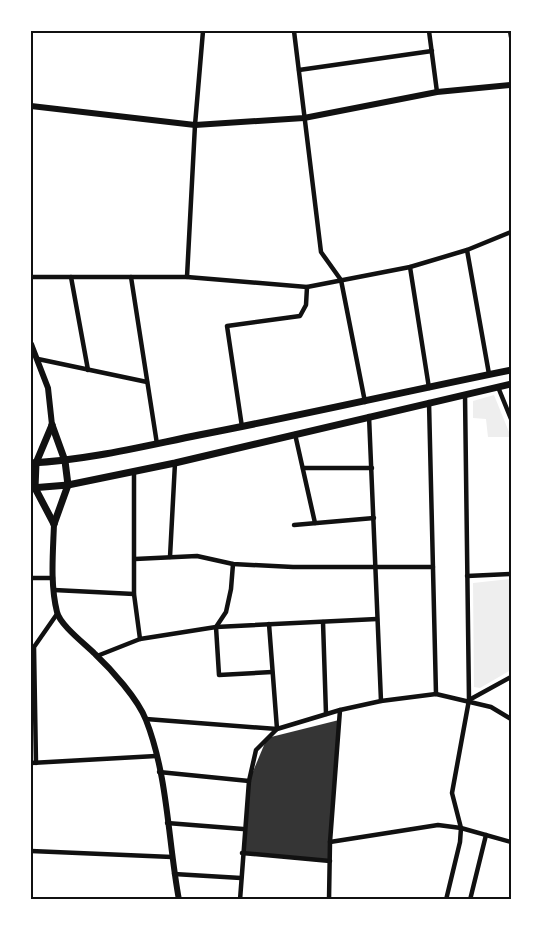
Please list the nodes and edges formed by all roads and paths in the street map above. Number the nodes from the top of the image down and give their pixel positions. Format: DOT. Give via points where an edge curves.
graph roads {
  1 [pos="203,31"];
  2 [pos="294,31"];
  3 [pos="430,31"];
  4 [pos="510,31"];
  5 [pos="511,37"];
  6 [pos="432,51"];
  7 [pos="299,70"];
  8 [pos="511,85"];
  9 [pos="437,92"];
  10 [pos="31,106"];
  11 [pos="304,118"];
  12 [pos="195,124"];
  13 [pos="511,232"];
  14 [pos="467,250"];
  15 [pos="410,267"];
  16 [pos="31,277"];
  17 [pos="71,277"];
  18 [pos="131,277"];
  19 [pos="187,277"];
  20 [pos="341,280"];
  21 [pos="307,287"];
  22 [pos="31,344"];
  23 [pos="38,359"];
  24 [pos="88,370"];
  25 [pos="511,370"];
  26 [pos="489,374"];
  27 [pos="147,382"];
  28 [pos="511,384"];
  29 [pos="498,387"];
  30 [pos="429,388"];
  31 [pos="465,395"];
  32 [pos="366,402"];
  33 [pos="429,402"];
  34 [pos="370,416"];
  35 [pos="511,419"];
  36 [pos="52,425"];
  37 [pos="242,427"];
  38 [pos="295,434"];
  39 [pos="157,444"];
  40 [pos="65,461"];
  41 [pos="34,463"];
  42 [pos="175,463"];
  43 [pos="303,468"];
  44 [pos="372,468"];
  45 [pos="134,471"];
  46 [pos="68,485"];
  47 [pos="33,488"];
  48 [pos="374,518"];
  49 [pos="315,523"];
  50 [pos="54,524"];
  51 [pos="294,525"];
  52 [pos="170,557"];
  53 [pos="135,559"];
  54 [pos="233,564"];
  55 [pos="433,567"];
  56 [pos="376,568"];
  57 [pos="511,574"];
  58 [pos="467,576"];
  59 [pos="31,578"];
  60 [pos="53,578"];
  61 [pos="54,590"];
  62 [pos="134,594"];
  63 [pos="57,614"];
  64 [pos="377,619"];
  65 [pos="323,622"];
  66 [pos="269,624"];
  67 [pos="216,628"];
  68 [pos="140,639"];
  69 [pos="33,647"];
  70 [pos="97,656"];
  71 [pos="272,672"];
  72 [pos="511,678"];
  73 [pos="436,694"];
  74 [pos="33,697"];
  75 [pos="469,700"];
  76 [pos="381,701"];
  77 [pos="340,710"];
  78 [pos="326,714"];
  79 [pos="146,719"];
  80 [pos="511,719"];
  81 [pos="277,729"];
  82 [pos="156,756"];
  83 [pos="34,763"];
  84 [pos="159,772"];
  85 [pos="249,781"];
  86 [pos="167,823"];
  87 [pos="461,828"];
  88 [pos="243,829"];
  89 [pos="486,835"];
  90 [pos="330,842"];
  91 [pos="511,842"];
  92 [pos="31,851"];
  93 [pos="242,853"];
  94 [pos="172,857"];
  95 [pos="330,861"];
  96 [pos="174,874"];
  97 [pos="241,878"];
  98 [pos="179,900"];
  99 [pos="240,900"];
  100 [pos="329,900"];
  101 [pos="446,900"];
  102 [pos="470,900"];
  1 -- 12 [label="street"];
  2 -- 7 [label="street"];
  3 -- 6 [label="street"];
  4 -- 5 [label="street"];
  6 -- 7 [label="street"];
  6 -- 9 [label="street"];
  7 -- 11 [label="street"];
  8 -- 9 [label="main road"];
  9 -- 11 [label="main road"];
  10 -- 12 [label="main road"];
  11 -- 12 [label="main road"];
  11 -- 20 [label="street" via="321,252"];
  12 -- 19 [label="street"];
  13 -- 14 [label="street"];
  14 -- 15 [label="street"];
  14 -- 26 [label="street"];
  15 -- 20 [label="street"];
  15 -- 30 [label="street"];
  16 -- 17 [label="street"];
  17 -- 18 [label="street"];
  17 -- 24 [label="street"];
  18 -- 19 [label="street"];
  18 -- 27 [label="street"];
  19 -- 21 [label="street"];
  20 -- 21 [label="street"];
  20 -- 32 [label="street"];
  21 -- 37 [label="street" via="306,305 300,316 227,326"];
  22 -- 23 [label="main road"];
  23 -- 24 [label="street"];
  23 -- 36 [label="main road" via="48,388"];
  24 -- 27 [label="street"];
  25 -- 26 [label="main road"];
  26 -- 30 [label="main road"];
  27 -- 39 [label="street"];
  28 -- 29 [label="main road"];
  29 -- 31 [label="main road"];
  29 -- 35 [label="street"];
  30 -- 32 [label="main road"];
  31 -- 33 [label="main road"];
  31 -- 58 [label="street"];
  32 -- 37 [label="main road"];
  33 -- 34 [label="main road"];
  33 -- 55 [label="street"];
  34 -- 38 [label="main road"];
  34 -- 44 [label="street"];
  36 -- 40 [label="main road"];
  36 -- 41 [label="main road"];
  37 -- 39 [label="main road"];
  38 -- 42 [label="main road"];
  38 -- 43 [label="street"];
  39 -- 40 [label="main road"];
  40 -- 41 [label="main road"];
  40 -- 46 [label="main road"];
  41 -- 47 [label="main road"];
  42 -- 45 [label="main road"];
  42 -- 52 [label="street"];
  43 -- 44 [label="street"];
  43 -- 49 [label="street"];
  44 -- 48 [label="street"];
  45 -- 46 [label="main road"];
  45 -- 53 [label="street"];
  46 -- 47 [label="main road"];
  46 -- 50 [label="main road"];
  47 -- 50 [label="main road"];
  48 -- 49 [label="street"];
  48 -- 56 [label="street"];
  49 -- 51 [label="street"];
  50 -- 60 [label="main road"];
  52 -- 53 [label="street"];
  52 -- 54 [label="street" via="197,556"];
  53 -- 62 [label="street"];
  54 -- 56 [label="street"];
  54 -- 67 [label="street" via="232,589 226,612"];
  55 -- 56 [label="street"];
  55 -- 73 [label="street"];
  56 -- 64 [label="street"];
  57 -- 58 [label="street"];
  58 -- 75 [label="street"];
  59 -- 60 [label="street"];
  60 -- 61 [label="main road"];
  61 -- 62 [label="street"];
  61 -- 63 [label="main road"];
  62 -- 68 [label="street"];
  63 -- 69 [label="street"];
  63 -- 70 [label="main road"];
  64 -- 65 [label="street"];
  64 -- 76 [label="street"];
  65 -- 66 [label="street"];
  65 -- 78 [label="street"];
  66 -- 67 [label="street"];
  66 -- 71 [label="street"];
  67 -- 68 [label="street"];
  67 -- 71 [label="street" via="219,675"];
  68 -- 70 [label="street"];
  69 -- 74 [label="street"];
  70 -- 79 [label="main road"];
  71 -- 81 [label="street"];
  72 -- 75 [label="street"];
  73 -- 75 [label="street"];
  73 -- 76 [label="street"];
  74 -- 83 [label="street"];
  75 -- 80 [label="street" via="491,707"];
  75 -- 87 [label="street" via="452,793"];
  76 -- 77 [label="street"];
  77 -- 78 [label="street"];
  77 -- 90 [label="street"];
  78 -- 81 [label="street"];
  79 -- 81 [label="street"];
  79 -- 82 [label="main road"];
  81 -- 85 [label="street" via="256,750"];
  82 -- 83 [label="street"];
  82 -- 84 [label="main road"];
  84 -- 85 [label="street"];
  84 -- 86 [label="main road"];
  85 -- 88 [label="street"];
  86 -- 88 [label="street"];
  86 -- 94 [label="main road"];
  87 -- 89 [label="street"];
  87 -- 90 [label="street" via="438,825"];
  87 -- 101 [label="street"];
  88 -- 93 [label="street"];
  89 -- 91 [label="street"];
  89 -- 102 [label="street"];
  90 -- 95 [label="street"];
  92 -- 94 [label="street"];
  93 -- 95 [label="street"];
  93 -- 97 [label="street"];
  94 -- 96 [label="main road"];
  95 -- 100 [label="street"];
  96 -- 97 [label="street"];
  96 -- 98 [label="main road"];
  97 -- 99 [label="street"];
}
